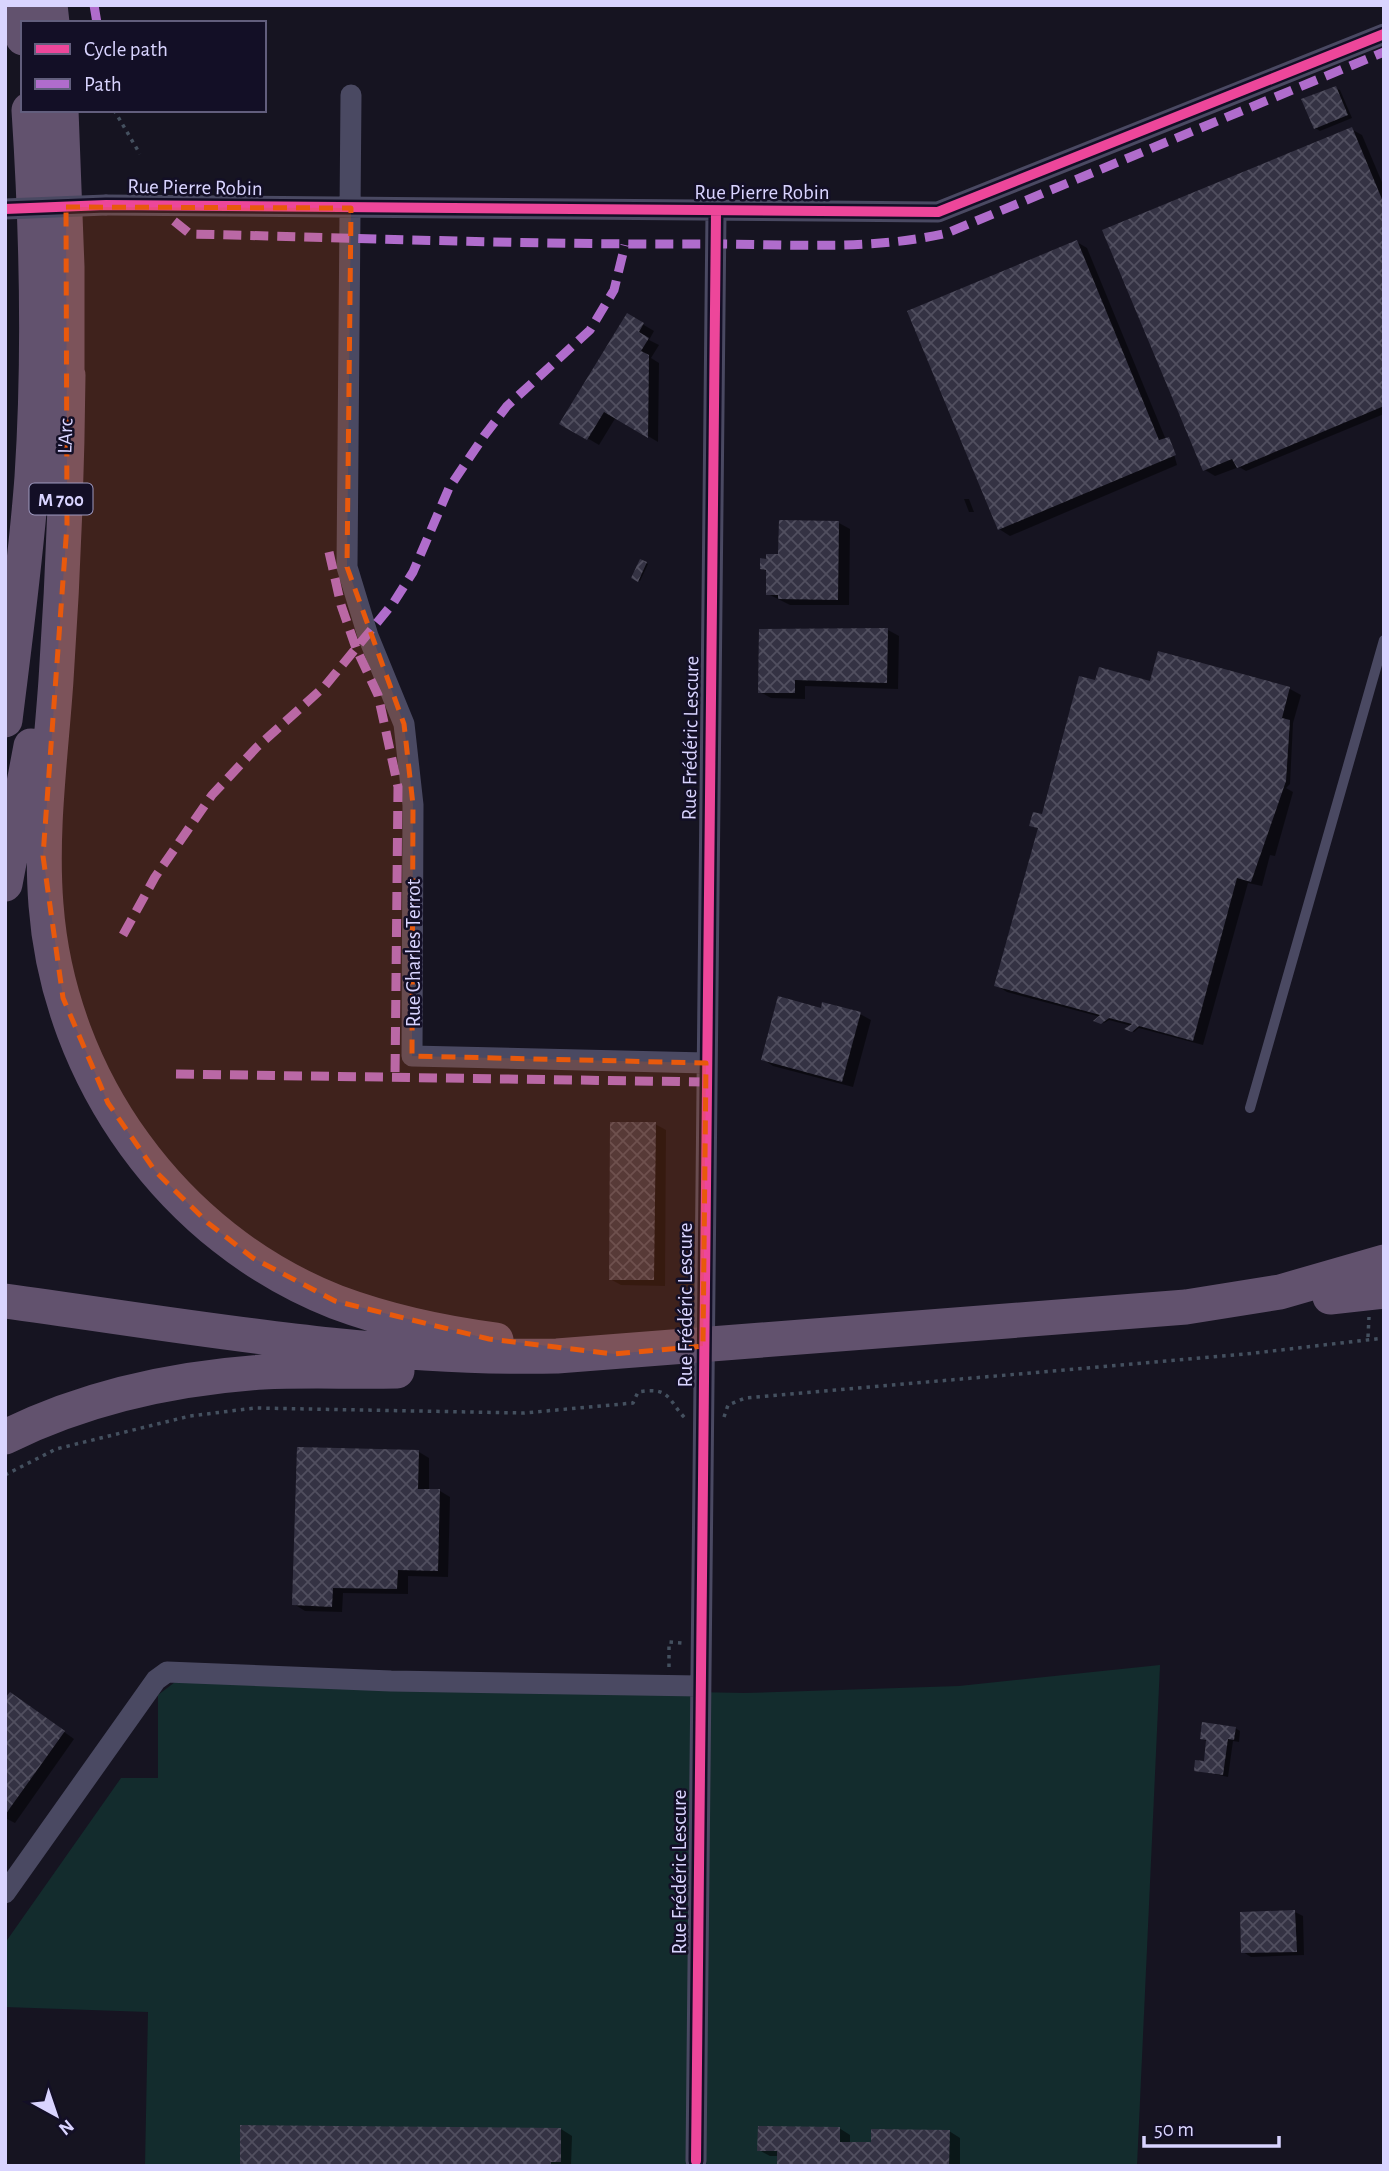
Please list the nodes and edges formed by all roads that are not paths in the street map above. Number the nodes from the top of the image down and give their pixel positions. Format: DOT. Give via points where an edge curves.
graph roads {
  1 [pos="1384,34"];
  2 [pos="351,95"];
  3 [pos="29,112"];
  4 [pos="61,112"];
  5 [pos="351,208"];
  6 [pos="5,209"];
  7 [pos="716,212"];
  8 [pos="68,375"];
  9 [pos="1384,640"];
  10 [pos="5,720"];
  11 [pos="5,884"];
  12 [pos="706,1063"];
  13 [pos="1250,1108"];
  14 [pos="1384,1262"];
  15 [pos="1384,1291"];
  16 [pos="5,1301"];
  17 [pos="5,1317"];
  18 [pos="703,1358"];
  19 [pos="613,1364"];
  20 [pos="435,1369"];
  21 [pos="5,1437"];
  22 [pos="700,1686"];
  23 [pos="5,1893"];
  24 [pos="696,2161"];
  1 -- 7 [label="street, Rue Pierre Robin" via="937,212"];
  2 -- 5 [label="street"];
  3 -- 10 [label="highway, L'Arc / M 700" via="37,256 36,388 32,477"];
  4 -- 8 [label="highway, L'Arc / M 700"];
  5 -- 6 [label="street, Rue Pierre Robin, bridge" via="106,205"];
  5 -- 7 [label="street, Rue Pierre Robin"];
  5 -- 12 [label="street, Rue Charles Terrot" via="346,567 404,724 413,805 412,1056"];
  7 -- 12 [label="street, Rue Frédéric Lescure"];
  8 -- 11 [label="highway, L'Arc / M 700" via="55,563 29,767"];
  8 -- 19 [label="highway" via="67,525 44,869 63,998 108,1103 144,1157 186,1204 238,1247 311,1290 361,1311"];
  9 -- 13 [label="lane"];
  12 -- 18 [label="street, Rue Frédéric Lescure"];
  14 -- 18 [label="highway" via="1219,1304 840,1335 813,1344"];
  15 -- 18 [label="highway" via="1347,1294 1249,1315"];
  16 -- 19 [label="highway" via="388,1352"];
  17 -- 20 [label="highway"];
  18 -- 19 [label="highway"];
  18 -- 22 [label="street, Rue Frédéric Lescure"];
  19 -- 20 [label="highway" via="584,1377"];
  20 -- 21 [label="highway" via="263,1372 149,1387"];
  22 -- 23 [label="street" via="167,1672 156,1680"];
  22 -- 24 [label="street, Rue Frédéric Lescure"];
}
